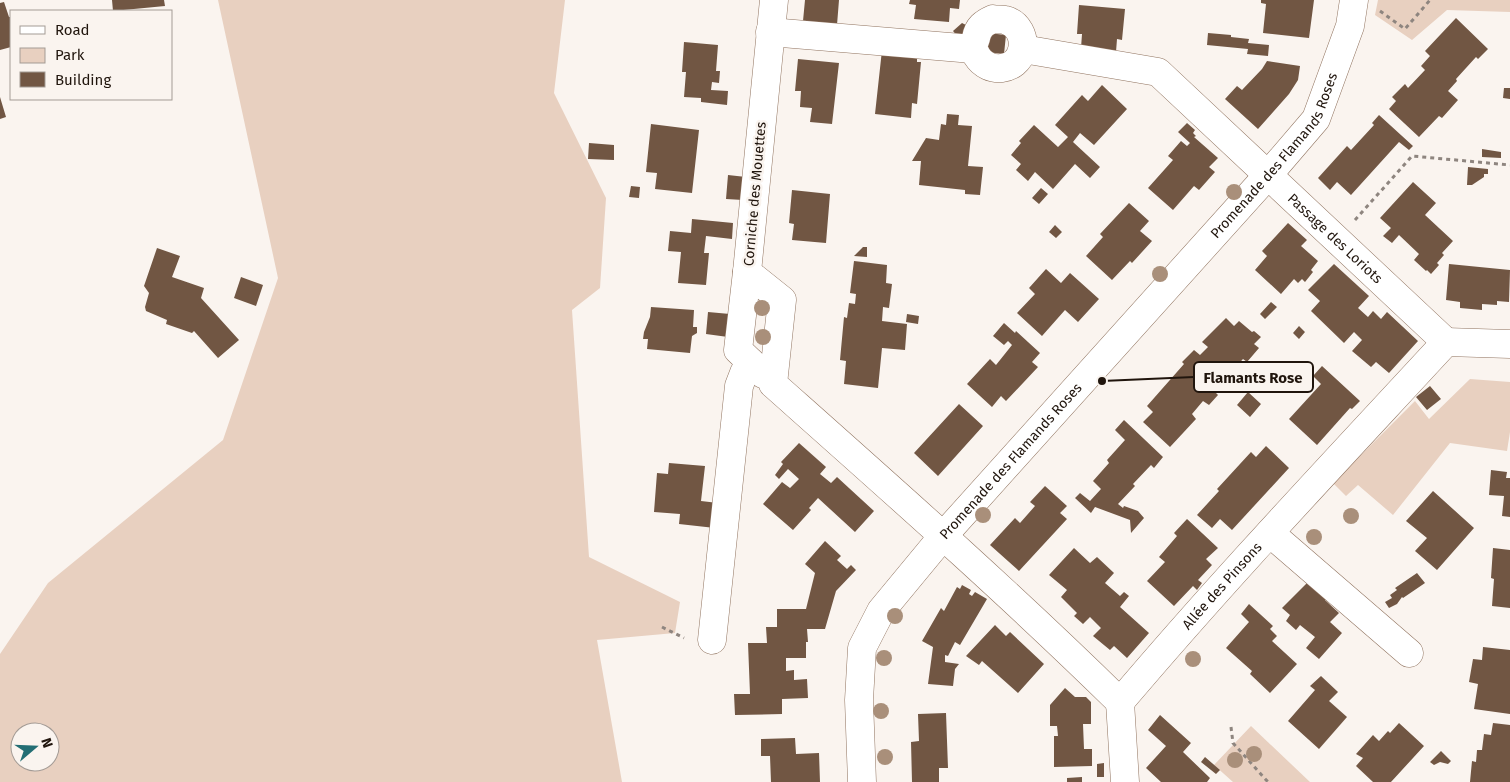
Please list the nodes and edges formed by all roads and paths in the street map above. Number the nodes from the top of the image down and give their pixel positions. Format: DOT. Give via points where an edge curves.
graph roads {
  1 [pos="774,0"];
  2 [pos="1430,0"];
  3 [pos="1366,5"];
  4 [pos="1005,10"];
  5 [pos="770,32"];
  6 [pos="973,49"];
  7 [pos="1023,49"];
  8 [pos="1510,165"];
  9 [pos="1268,175"];
  10 [pos="1337,240"];
  11 [pos="747,272"];
  12 [pos="1446,342"];
  13 [pos="1510,344"];
  14 [pos="750,362"];
  15 [pos="773,384"];
  16 [pos="1270,533"];
  17 [pos="944,536"];
  18 [pos="712,640"];
  19 [pos="1409,653"];
  20 [pos="1120,702"];
  21 [pos="1231,727"];
  22 [pos="862,782"];
  23 [pos="1125,782"];
  24 [pos="1268,782"];
  1 -- 5 [label="street, Corniche des Mouettes"];
  2 -- 3 [label="path" via="1405,29"];
  3 -- 9 [label="street, Promenade des Flamands Roses" via="1350,26 1316,119"];
  4 -- 6 [label="street" via="980,27"];
  4 -- 7 [label="street" via="1020,31"];
  5 -- 6 [label="street"];
  5 -- 11 [label="street, Corniche des Mouettes"];
  6 -- 7 [label="street" via="984,64 1001,69 1018,60"];
  7 -- 9 [label="street, Passage des Loriots" via="1158,72"];
  8 -- 10 [label="path" via="1412,156"];
  9 -- 10 [label="street, Passage des Loriots"];
  9 -- 17 [label="street, Promenade des Flamands Roses"];
  10 -- 12 [label="street, Passage des Loriots"];
  11 -- 14 [label="street" via="738,350"];
  11 -- 15 [label="street, Corniche des Mouettes" via="782,300"];
  12 -- 13 [label="street"];
  12 -- 16 [label="street, Allée des Pinsons"];
  14 -- 15 [label="street"];
  14 -- 18 [label="street" via="739,386"];
  15 -- 17 [label="street"];
  16 -- 19 [label="street"];
  16 -- 20 [label="street, Allée des Pinsons"];
  17 -- 20 [label="street"];
  17 -- 22 [label="street, Promenade des Flamands Roses" via="881,610 862,648 859,700"];
  20 -- 23 [label="street"];
  21 -- 24 [label="path" via="1233,743"];
}
